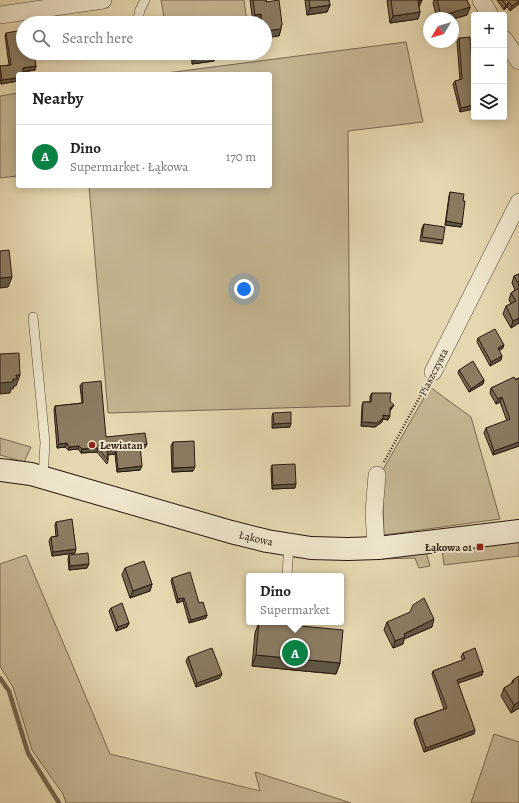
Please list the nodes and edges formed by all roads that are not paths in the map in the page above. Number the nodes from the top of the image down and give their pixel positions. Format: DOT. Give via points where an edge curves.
graph roads {
  1 [pos="103,0"];
  2 [pos="145,0"];
  3 [pos="480,0"];
  4 [pos="488,12"];
  5 [pos="0,15"];
  6 [pos="139,16"];
  7 [pos="507,43"];
  8 [pos="519,61"];
  9 [pos="519,202"];
  10 [pos="33,318"];
  11 [pos="433,372"];
  12 [pos="0,470"];
  13 [pos="377,475"];
  14 [pos="43,477"];
  15 [pos="519,531"];
  16 [pos="289,544"];
  17 [pos="376,548"];
  18 [pos="287,573"];
  1 -- 5 [label="street"];
  2 -- 6 [label="lane"];
  3 -- 4 [label="street"];
  7 -- 8 [label="street"];
  9 -- 11 [label="street, Piaszczysta"];
  10 -- 14 [label="lane" via="45,443"];
  12 -- 14 [label="street, Łąkowa"];
  13 -- 17 [label="street" via="374,512"];
  14 -- 16 [label="street, Łąkowa" via="231,532"];
  15 -- 17 [label="street, Łąkowa"];
  16 -- 17 [label="street, Łąkowa" via="311,548"];
  16 -- 18 [label="lane"];
}
